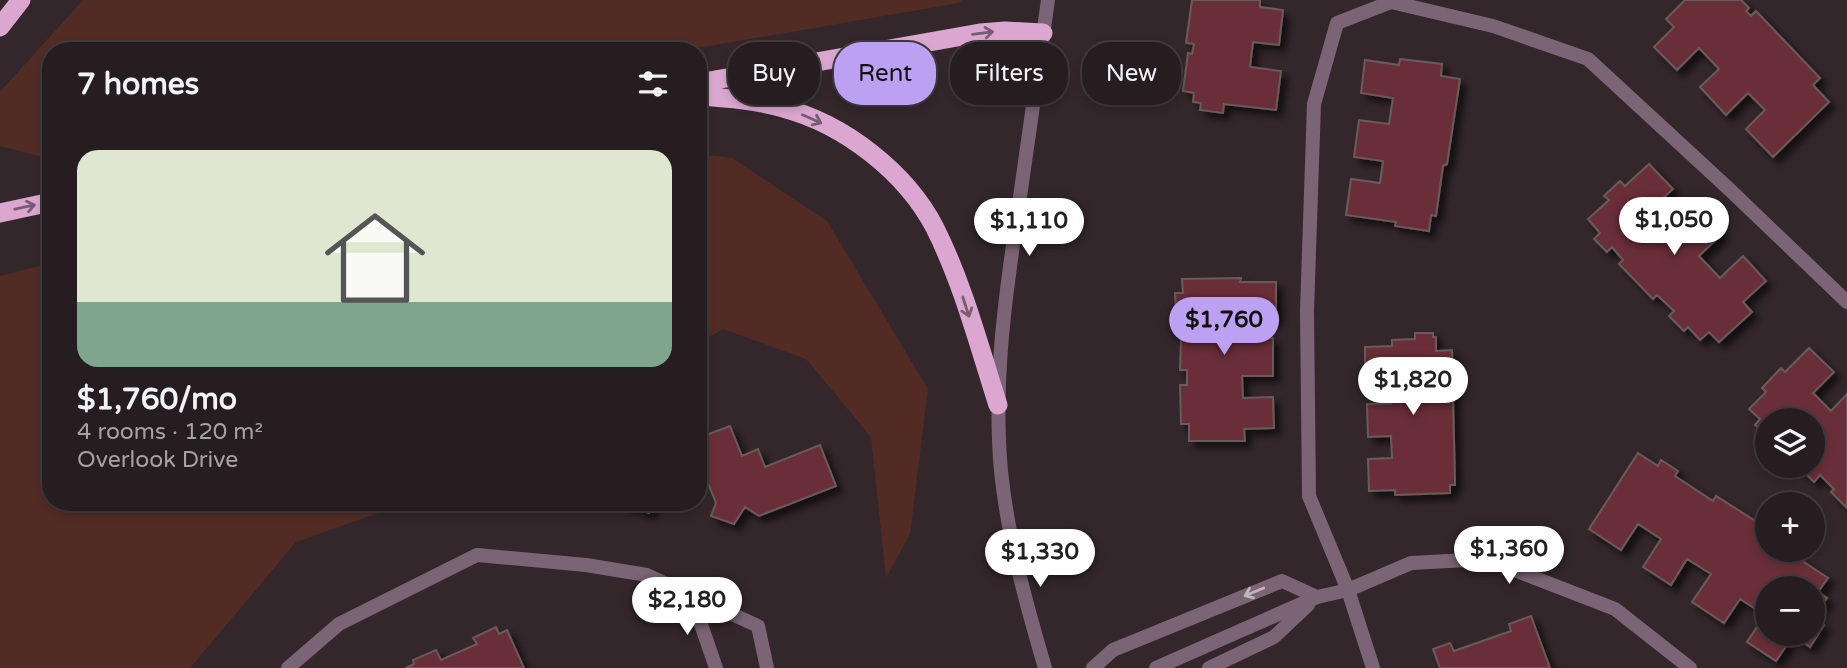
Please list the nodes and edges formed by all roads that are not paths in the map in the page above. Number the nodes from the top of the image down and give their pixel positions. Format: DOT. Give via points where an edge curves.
graph roads {
  1 [pos="12,0"];
  2 [pos="21,0"];
  3 [pos="1048,0"];
  4 [pos="0,11"];
  5 [pos="0,27"];
  6 [pos="1043,33"];
  7 [pos="707,81"];
  8 [pos="707,97"];
  9 [pos="42,204"];
  10 [pos="0,213"];
  11 [pos="1847,302"];
  12 [pos="998,405"];
  13 [pos="1348,590"];
  14 [pos="691,595"];
  15 [pos="1317,597"];
  16 [pos="288,668"];
  17 [pos="716,668"];
  18 [pos="767,668"];
  19 [pos="1045,668"];
  20 [pos="1094,668"];
  21 [pos="1156,668"];
  22 [pos="1209,668"];
  23 [pos="1374,668"];
  24 [pos="1690,668"];
  1 -- 4 [label="highway"];
  2 -- 5 [label="highway"];
  3 -- 6 [label="street"];
  7 -- 6 [label="highway, one-way" via="980,33"];
  6 -- 12 [label="street" via="1001,337"];
  8 -- 12 [label="highway, one-way" via="784,108 815,120 852,141 895,175 934,227 962,294"];
  10 -- 9 [label="highway, one-way"];
  11 -- 13 [label="street" via="1588,60 1493,26 1391,2 1337,23 1314,104 1307,311 1309,496"];
  12 -- 19 [label="street" via="1007,518"];
  13 -- 15 [label="street"];
  13 -- 23 [label="street"];
  13 -- 24 [label="street" via="1411,563 1486,559 1615,609"];
  14 -- 16 [label="street" via="647,575 477,555 339,624"];
  14 -- 17 [label="street"];
  14 -- 18 [label="street" via="758,626"];
  15 -- 20 [label="street, one-way" via="1282,581 1113,650"];
  15 -- 21 [label="street"];
  15 -- 22 [label="street" via="1275,637"];
}
